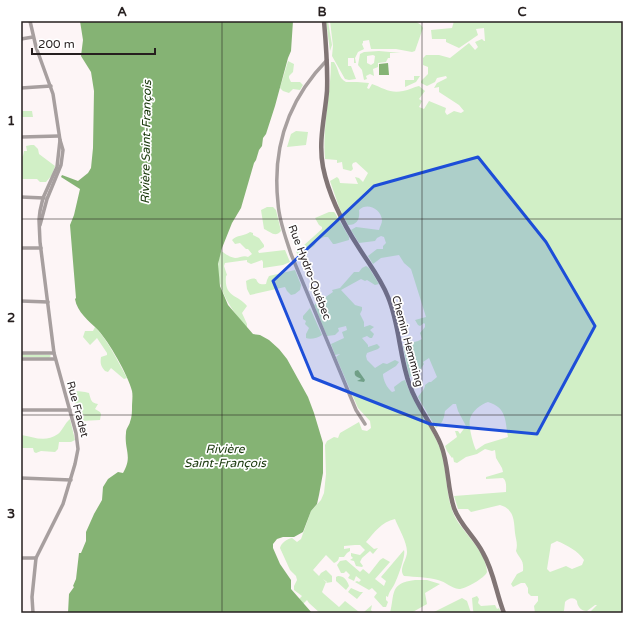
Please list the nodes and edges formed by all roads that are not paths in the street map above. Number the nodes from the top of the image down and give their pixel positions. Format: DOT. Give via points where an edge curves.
graph roads {
  1 [pos="30,21"];
  2 [pos="324,21"];
  3 [pos="33,37"];
  4 [pos="21,39"];
  5 [pos="327,60"];
  6 [pos="319,68"];
  7 [pos="328,71"];
  8 [pos="51,86"];
  9 [pos="21,88"];
  10 [pos="21,137"];
  11 [pos="60,138"];
  12 [pos="21,197"];
  13 [pos="45,198"];
  14 [pos="21,248"];
  15 [pos="41,248"];
  16 [pos="21,301"];
  17 [pos="48,302"];
  18 [pos="21,353"];
  19 [pos="54,353"];
  20 [pos="21,359"];
  21 [pos="56,359"];
  22 [pos="21,410"];
  23 [pos="70,410"];
  24 [pos="365,424"];
  25 [pos="21,478"];
  26 [pos="71,480"];
  27 [pos="21,558"];
  28 [pos="36,558"];
  29 [pos="33,613"];
  30 [pos="504,613"];
  1 -- 3 [label="street, Rue Fradet"];
  2 -- 5 [label="street, Chemin Hemming"];
  3 -- 4 [label="street"];
  3 -- 8 [label="street, Rue Fradet"];
  5 -- 6 [label="street, Rue Hydro-Québec"];
  5 -- 7 [label="street, Chemin Hemming"];
  6 -- 7 [label="street" via="324,67"];
  6 -- 24 [label="street, Rue Hydro-Québec" via="302,90 285,128 277,165 278,204 291,254 356,410"];
  7 -- 30 [label="street, Chemin Hemming" via="321,149 330,191 343,223 389,298 411,389 443,451 454,508 487,560"];
  8 -- 9 [label="street"];
  8 -- 11 [label="street, Rue Fradet"];
  10 -- 11 [label="street"];
  11 -- 13 [label="street, Rue Fradet" via="59,159"];
  12 -- 13 [label="street"];
  13 -- 15 [label="street, Rue Fradet" via="39,218"];
  14 -- 15 [label="street"];
  15 -- 17 [label="street, Rue Fradet"];
  16 -- 17 [label="street"];
  17 -- 19 [label="street, Rue Fradet"];
  18 -- 19 [label="street"];
  19 -- 21 [label="street, Rue Fradet"];
  20 -- 21 [label="street"];
  21 -- 23 [label="street, Rue Fradet"];
  22 -- 23 [label="street"];
  23 -- 26 [label="street, Rue Fradet" via="78,446"];
  25 -- 26 [label="street"];
  26 -- 28 [label="street, Rue Fradet" via="60,511"];
  27 -- 28 [label="street"];
  28 -- 29 [label="street, Rue Fradet"];
}
